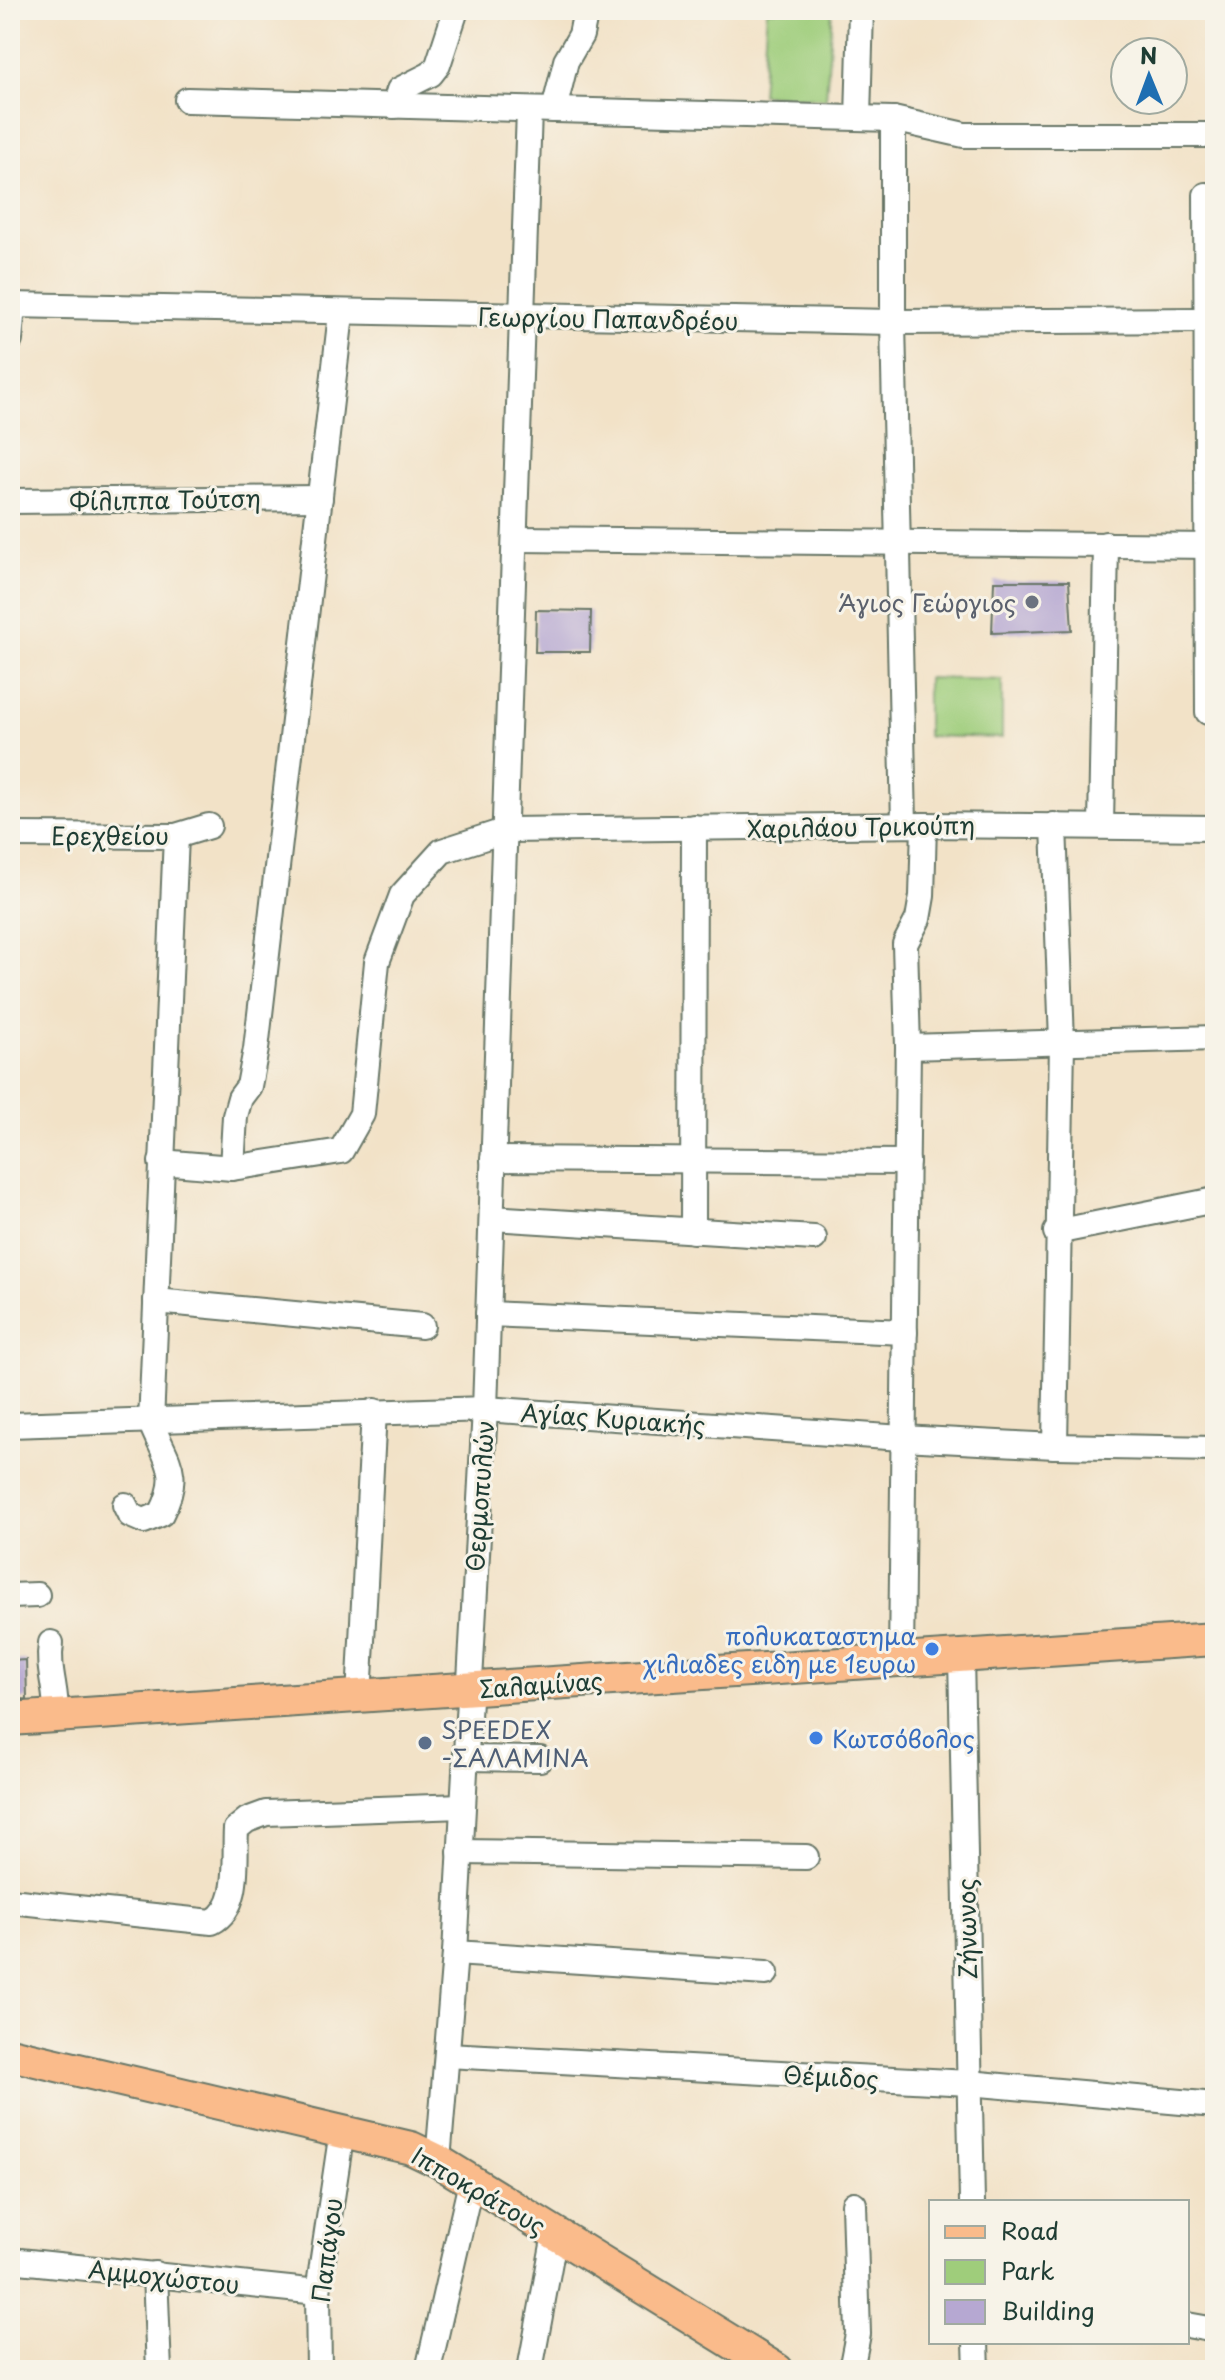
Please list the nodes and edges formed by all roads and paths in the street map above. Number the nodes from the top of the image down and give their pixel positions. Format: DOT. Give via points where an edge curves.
graph roads {
  1 [pos="456,10"];
  2 [pos="586,10"];
  3 [pos="861,10"];
  4 [pos="187,100"];
  5 [pos="394,106"];
  6 [pos="529,110"];
  7 [pos="554,110"];
  8 [pos="858,118"];
  9 [pos="893,119"];
  10 [pos="1215,135"];
  11 [pos="1206,195"];
  12 [pos="12,305"];
  13 [pos="341,314"];
  14 [pos="522,316"];
  15 [pos="1207,320"];
  16 [pos="893,322"];
  17 [pos="10,340"];
  18 [pos="1212,425"];
  19 [pos="320,498"];
  20 [pos="10,501"];
  21 [pos="516,539"];
  22 [pos="899,542"];
  23 [pos="1106,544"];
  24 [pos="1212,546"];
  25 [pos="1208,712"];
  26 [pos="914,825"];
  27 [pos="1054,825"];
  28 [pos="209,826"];
  29 [pos="1101,826"];
  30 [pos="694,827"];
  31 [pos="1215,828"];
  32 [pos="507,830"];
  33 [pos="10,835"];
  34 [pos="176,836"];
  35 [pos="1215,1038"];
  36 [pos="1062,1042"];
  37 [pos="908,1047"];
  38 [pos="493,1159"];
  39 [pos="693,1161"];
  40 [pos="161,1162"];
  41 [pos="907,1162"];
  42 [pos="232,1168"];
  43 [pos="1215,1200"];
  44 [pos="492,1218"];
  45 [pos="693,1231"];
  46 [pos="1056,1232"];
  47 [pos="814,1238"];
  48 [pos="156,1301"];
  49 [pos="488,1314"];
  50 [pos="422,1326"];
  51 [pos="905,1332"];
  52 [pos="485,1409"];
  53 [pos="374,1411"];
  54 [pos="151,1423"];
  55 [pos="10,1425"];
  56 [pos="902,1438"];
  57 [pos="1055,1446"];
  58 [pos="1215,1449"];
  59 [pos="125,1505"];
  60 [pos="37,1595"];
  61 [pos="10,1596"];
  62 [pos="1215,1639"];
  63 [pos="51,1643"];
  64 [pos="961,1656"];
  65 [pos="901,1660"];
  66 [pos="467,1689"];
  67 [pos="359,1698"];
  68 [pos="56,1716"];
  69 [pos="10,1719"];
  70 [pos="466,1758"];
  71 [pos="540,1759"];
  72 [pos="462,1806"];
  73 [pos="460,1852"];
  74 [pos="806,1857"];
  75 [pos="10,1901"];
  76 [pos="455,1953"];
  77 [pos="766,1973"];
  78 [pos="10,2054"];
  79 [pos="447,2055"];
  80 [pos="969,2083"];
  81 [pos="1215,2105"];
  82 [pos="342,2131"];
  83 [pos="438,2161"];
  84 [pos="471,2182"];
  85 [pos="972,2200"];
  86 [pos="854,2204"];
  87 [pos="555,2234"];
  88 [pos="10,2260"];
  89 [pos="155,2274"];
  90 [pos="318,2292"];
  91 [pos="1189,2325"];
  92 [pos="1215,2330"];
  93 [pos="976,2344"];
  94 [pos="159,2370"];
  95 [pos="319,2370"];
  96 [pos="428,2370"];
  97 [pos="530,2370"];
  98 [pos="777,2370"];
  99 [pos="851,2370"];
  100 [pos="977,2370"];
  1 -- 5 [label="street" via="438,65 399,90"];
  2 -- 7 [label="street"];
  3 -- 8 [label="street"];
  4 -- 5 [label="street"];
  5 -- 6 [label="street"];
  6 -- 7 [label="street"];
  6 -- 14 [label="street, Θερμοπυλών"];
  7 -- 8 [label="street"];
  8 -- 9 [label="street"];
  9 -- 10 [label="street" via="964,135"];
  9 -- 16 [label="street"];
  11 -- 15 [label="street"];
  12 -- 13 [label="street, Γεωργίου Παπανδρέου"];
  12 -- 17 [label="street"];
  13 -- 14 [label="street, Γεωργίου Παπανδρέου"];
  13 -- 19 [label="street"];
  14 -- 16 [label="street, Γεωργίου Παπανδρέου"];
  14 -- 21 [label="street, Θερμοπυλών"];
  15 -- 16 [label="street, Γεωργίου Παπανδρέου"];
  15 -- 18 [label="street"];
  16 -- 22 [label="street"];
  18 -- 24 [label="street"];
  19 -- 20 [label="street, Φίλιππα Τούτση"];
  19 -- 42 [label="street" via="256,1049 249,1086 235,1116"];
  21 -- 22 [label="street"];
  21 -- 32 [label="street, Θερμοπυλών"];
  22 -- 23 [label="street"];
  22 -- 26 [label="street"];
  23 -- 24 [label="street"];
  23 -- 29 [label="street"];
  24 -- 25 [label="street"];
  26 -- 27 [label="street, Χαριλάου Τρικούπη"];
  26 -- 30 [label="street, Χαριλάου Τρικούπη"];
  26 -- 37 [label="street" via="922,896 905,944"];
  27 -- 29 [label="street, Χαριλάου Τρικούπη"];
  27 -- 36 [label="street"];
  28 -- 34 [label="street, Ερεχθείου"];
  29 -- 31 [label="street, Χαριλάου Τρικούπη"];
  30 -- 32 [label="street, Χαριλάου Τρικούπη"];
  30 -- 39 [label="street"];
  32 -- 38 [label="street, Θερμοπυλών"];
  32 -- 42 [label="street, Χαριλάου Τρικούπη" via="442,851 402,895 377,962 362,1114 341,1151"];
  33 -- 34 [label="street, Ερεχθείου"];
  34 -- 40 [label="street"];
  35 -- 36 [label="street"];
  36 -- 37 [label="street"];
  36 -- 46 [label="street"];
  37 -- 41 [label="street"];
  38 -- 39 [label="street"];
  38 -- 44 [label="street, Θερμοπυλών"];
  39 -- 41 [label="street"];
  39 -- 45 [label="street"];
  40 -- 42 [label="street"];
  40 -- 48 [label="street"];
  41 -- 51 [label="street"];
  43 -- 46 [label="street"];
  44 -- 45 [label="street"];
  44 -- 49 [label="street, Θερμοπυλών"];
  45 -- 47 [label="street"];
  46 -- 57 [label="street"];
  48 -- 50 [label="street"];
  48 -- 54 [label="street"];
  49 -- 51 [label="street"];
  49 -- 52 [label="street, Θερμοπυλών"];
  51 -- 56 [label="street"];
  52 -- 53 [label="street, Αγίας Κυριακής"];
  52 -- 56 [label="street, Αγίας Κυριακής"];
  52 -- 66 [label="street, Θερμοπυλών"];
  53 -- 54 [label="street, Αγίας Κυριακής"];
  53 -- 67 [label="street"];
  54 -- 55 [label="street, Αγίας Κυριακής"];
  54 -- 59 [label="street" via="170,1459 169,1499 161,1514 144,1521 130,1515"];
  56 -- 57 [label="street, Αγίας Κυριακής"];
  56 -- 65 [label="street"];
  57 -- 58 [label="street, Αγίας Κυριακής"];
  60 -- 61 [label="street"];
  62 -- 64 [label="main road, Σαλαμίνας"];
  63 -- 68 [label="street" via="48,1664 57,1689"];
  64 -- 65 [label="main road, Σαλαμίνας"];
  64 -- 80 [label="street, Ζήνωνος"];
  65 -- 66 [label="main road, Σαλαμίνας"];
  66 -- 67 [label="main road, Σαλαμίνας"];
  66 -- 70 [label="street, Θερμοπυλών"];
  67 -- 68 [label="main road, Σαλαμίνας"];
  68 -- 69 [label="main road, Σαλαμίνας"];
  70 -- 71 [label="street"];
  70 -- 72 [label="street, Θερμοπυλών"];
  72 -- 73 [label="street, Θερμοπυλών"];
  72 -- 75 [label="street" via="266,1813 247,1820 236,1829 231,1901 225,1915 212,1922"];
  73 -- 74 [label="street"];
  73 -- 76 [label="street, Θερμοπυλών"];
  76 -- 77 [label="street"];
  76 -- 79 [label="street, Θερμοπυλών"];
  78 -- 82 [label="main road, Ιπποκράτους"];
  79 -- 80 [label="street, Θέμιδος"];
  79 -- 83 [label="street, Θερμοπυλών"];
  80 -- 81 [label="street, Θέμιδος"];
  80 -- 85 [label="street, Ζήνωνος"];
  82 -- 83 [label="main road, Ιπποκράτους" via="411,2148"];
  82 -- 90 [label="street, Παπάγου"];
  83 -- 84 [label="main road, Ιπποκράτους"];
  84 -- 87 [label="main road, Ιπποκράτους"];
  84 -- 96 [label="street"];
  86 -- 99 [label="street" via="858,2334"];
  87 -- 97 [label="street"];
  87 -- 98 [label="main road, Ιπποκράτους"];
  88 -- 89 [label="street, Αμμοχώστου"];
  89 -- 90 [label="street, Αμμοχώστου"];
  89 -- 94 [label="street"];
  90 -- 95 [label="street, Παπάγου"];
  91 -- 92 [label="street"];
  93 -- 100 [label="street"];
}
